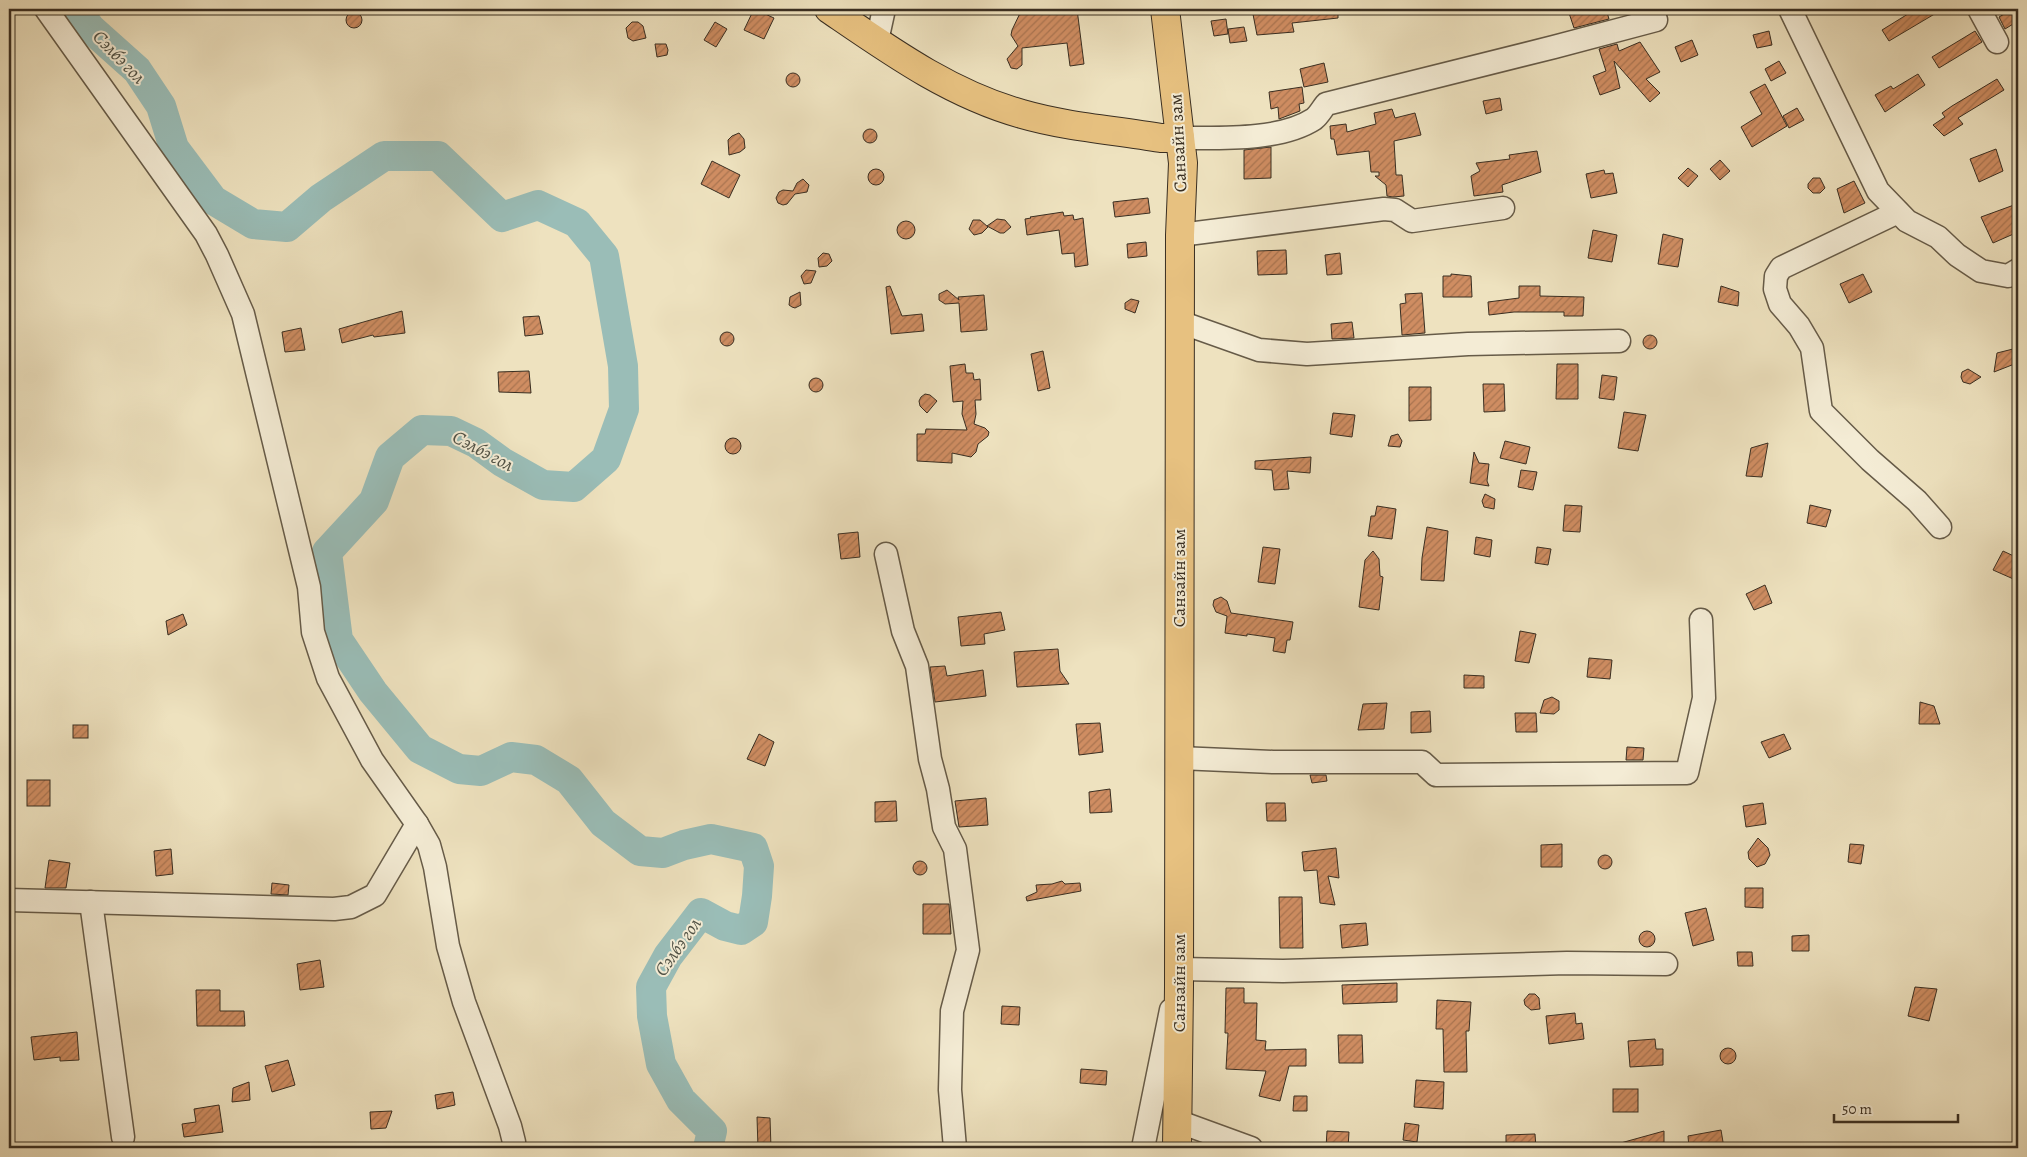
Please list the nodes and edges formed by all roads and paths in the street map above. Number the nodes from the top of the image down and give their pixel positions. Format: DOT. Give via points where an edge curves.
graph roads {
  1 [pos="46,9"];
  2 [pos="829,9"];
  3 [pos="884,9"];
  4 [pos="1165,9"];
  5 [pos="1790,9"];
  6 [pos="1979,9"];
  7 [pos="1656,20"];
  8 [pos="877,42"];
  9 [pos="1997,42"];
  10 [pos="1180,138"];
  11 [pos="1503,208"];
  12 [pos="1898,212"];
  13 [pos="1180,235"];
  14 [pos="2018,270"];
  15 [pos="1180,322"];
  16 [pos="1619,341"];
  17 [pos="1940,527"];
  18 [pos="886,554"];
  19 [pos="1702,620"];
  20 [pos="1179,758"];
  21 [pos="417,824"];
  22 [pos="9,900"];
  23 [pos="91,902"];
  24 [pos="1666,964"];
  25 [pos="1179,978"];
  26 [pos="1177,1121"];
  27 [pos="123,1137"];
  28 [pos="513,1148"];
  29 [pos="955,1148"];
  30 [pos="1143,1148"];
  31 [pos="1177,1148"];
  32 [pos="1251,1148"];
  1 -- 21 [label="street" via="206,234 217,255 243,314 309,587 313,632 328,678 372,760"];
  2 -- 8 [label="main road"];
  3 -- 8 [label="street"];
  4 -- 10 [label="main road, Санзайн зам"];
  5 -- 12 [label="street" via="1878,191"];
  6 -- 9 [label="street"];
  7 -- 10 [label="street" via="1326,104 1316,118 1298,127 1224,138"];
  8 -- 10 [label="main road" via="968,94 1022,114 1161,138"];
  10 -- 13 [label="main road, Санзайн зам" via="1183,163"];
  11 -- 13 [label="street" via="1412,221 1395,210 1384,209"];
  12 -- 14 [label="street" via="1906,221 1938,237 1981,271 2008,276"];
  12 -- 17 [label="street" via="1781,268 1776,276 1775,289 1780,304 1812,348 1821,411 1917,501"];
  13 -- 15 [label="main road, Санзайн зам"];
  15 -- 16 [label="street" via="1259,350 1307,354 1468,344"];
  15 -- 20 [label="main road, Санзайн зам"];
  18 -- 29 [label="street" via="902,631 917,666 930,759 944,826 955,849 968,950 952,1011 950,1090"];
  19 -- 20 [label="street" via="1704,698 1687,773 1436,774 1422,762"];
  20 -- 25 [label="main road, Санзайн зам"];
  21 -- 23 [label="street" via="375,895 350,907"];
  21 -- 28 [label="street" via="429,845 448,946 464,1002 510,1126"];
  22 -- 23 [label="street"];
  23 -- 27 [label="street"];
  24 -- 25 [label="street" via="1567,963 1283,971"];
  25 -- 26 [label="main road, Санзайн зам"];
  25 -- 30 [label="street"];
  26 -- 31 [label="main road, Санзайн зам"];
  26 -- 32 [label="street"];
}
